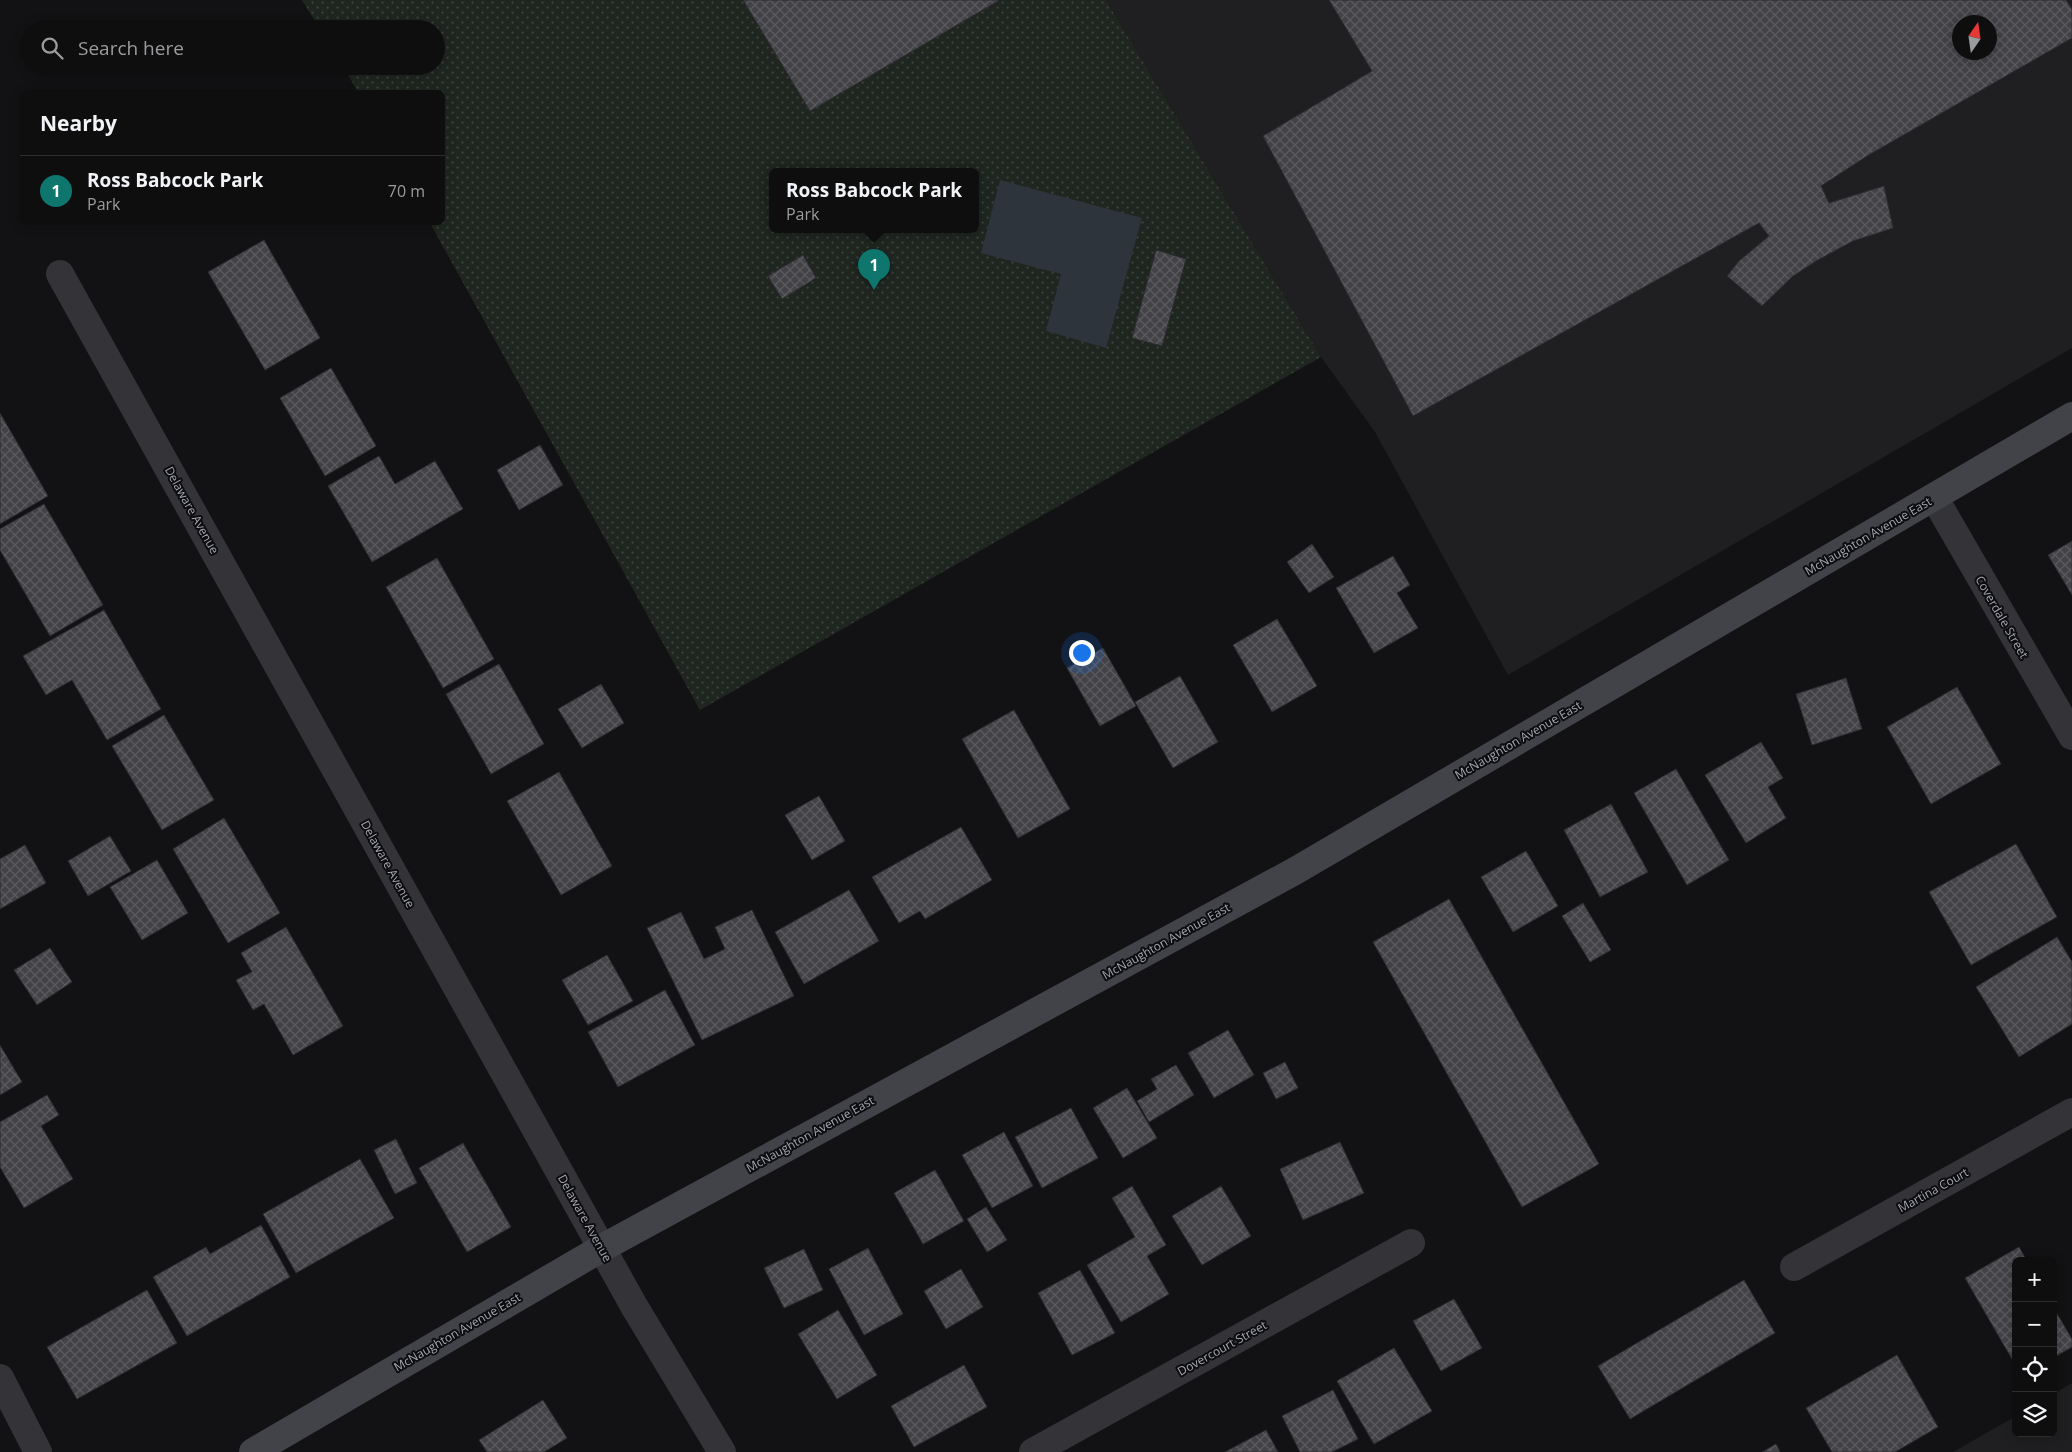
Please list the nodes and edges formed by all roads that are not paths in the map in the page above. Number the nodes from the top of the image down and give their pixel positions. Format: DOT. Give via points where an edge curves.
graph roads {
  1 [pos="60,274"];
  2 [pos="2072,416"];
  3 [pos="1934,497"];
  4 [pos="2072,736"];
  5 [pos="2072,1112"];
  6 [pos="1411,1243"];
  7 [pos="602,1248"];
  8 [pos="1794,1267"];
  9 [pos="0,1378"];
  10 [pos="38,1452"];
  11 [pos="253,1452"];
  12 [pos="722,1452"];
  13 [pos="1033,1452"];
  1 -- 7 [label="street, Delaware Avenue"];
  2 -- 3 [label="main road, McNaughton Avenue East"];
  3 -- 4 [label="street, Coverdale Street"];
  3 -- 7 [label="main road, McNaughton Avenue East" via="1295,871"];
  5 -- 8 [label="street, Martina Court"];
  6 -- 13 [label="street, Dovercourt Street"];
  7 -- 11 [label="main road, McNaughton Avenue East"];
  7 -- 12 [label="street, Delaware Avenue"];
  9 -- 10 [label="street"];
}
